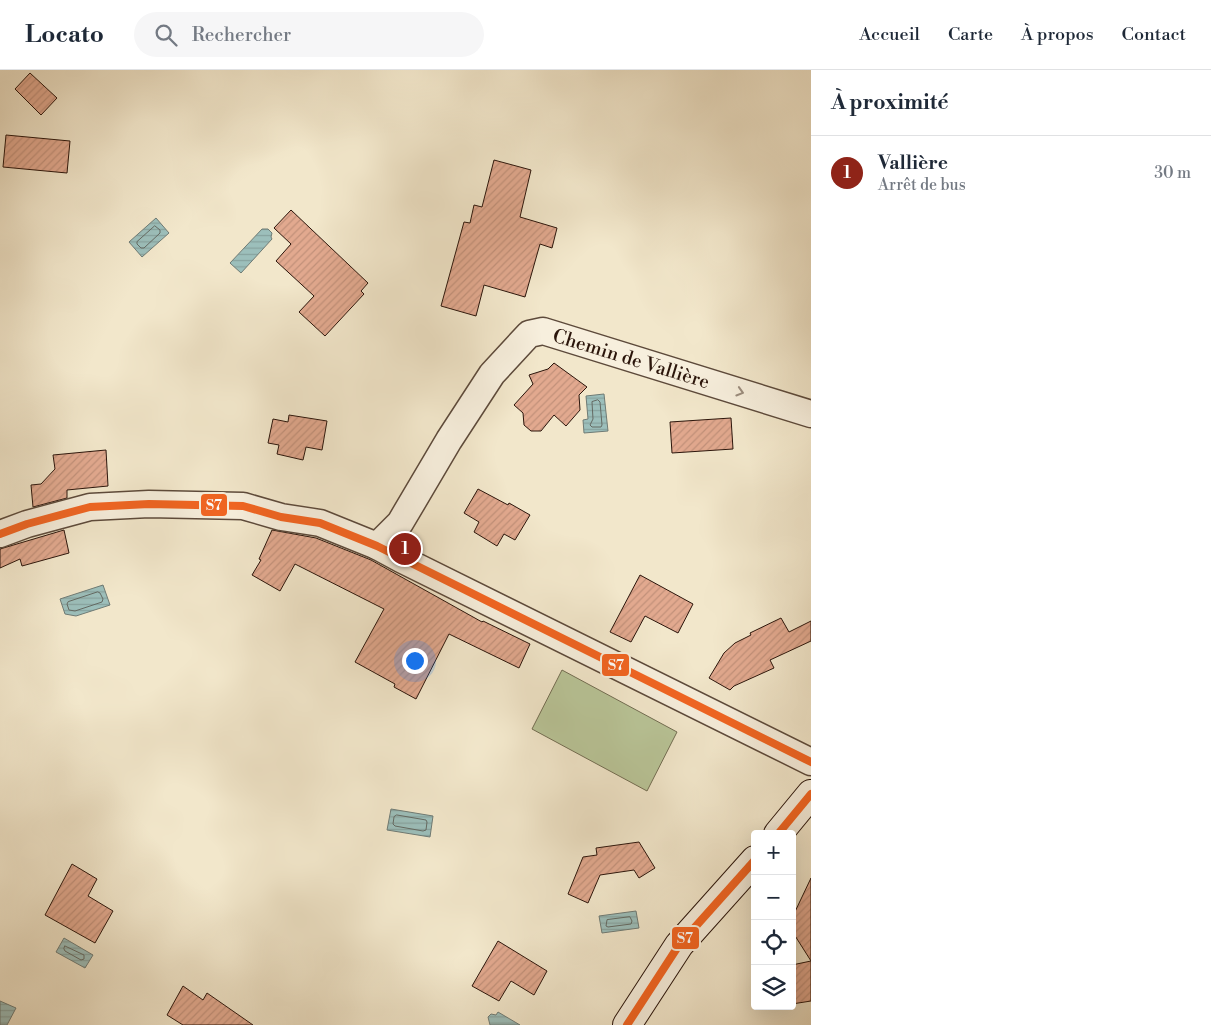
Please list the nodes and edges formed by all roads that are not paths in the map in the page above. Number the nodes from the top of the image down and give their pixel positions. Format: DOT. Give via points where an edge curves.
graph roads {
  1 [pos="811,414"];
  2 [pos="0,534"];
  3 [pos="377,546"];
  4 [pos="811,762"];
  5 [pos="811,794"];
  6 [pos="781,830"];
  7 [pos="751,864"];
  8 [pos="627,1025"];
  3 -- 1 [label="street, Chemin de Vallière, one-way" via="400,523 492,374 529,334 543,331"];
  2 -- 3 [label="street" via="90,507 149,504 242,506 320,523"];
  3 -- 4 [label="street"];
  5 -- 6 [label="main road"];
  7 -- 8 [label="main road" via="679,944"];
}
